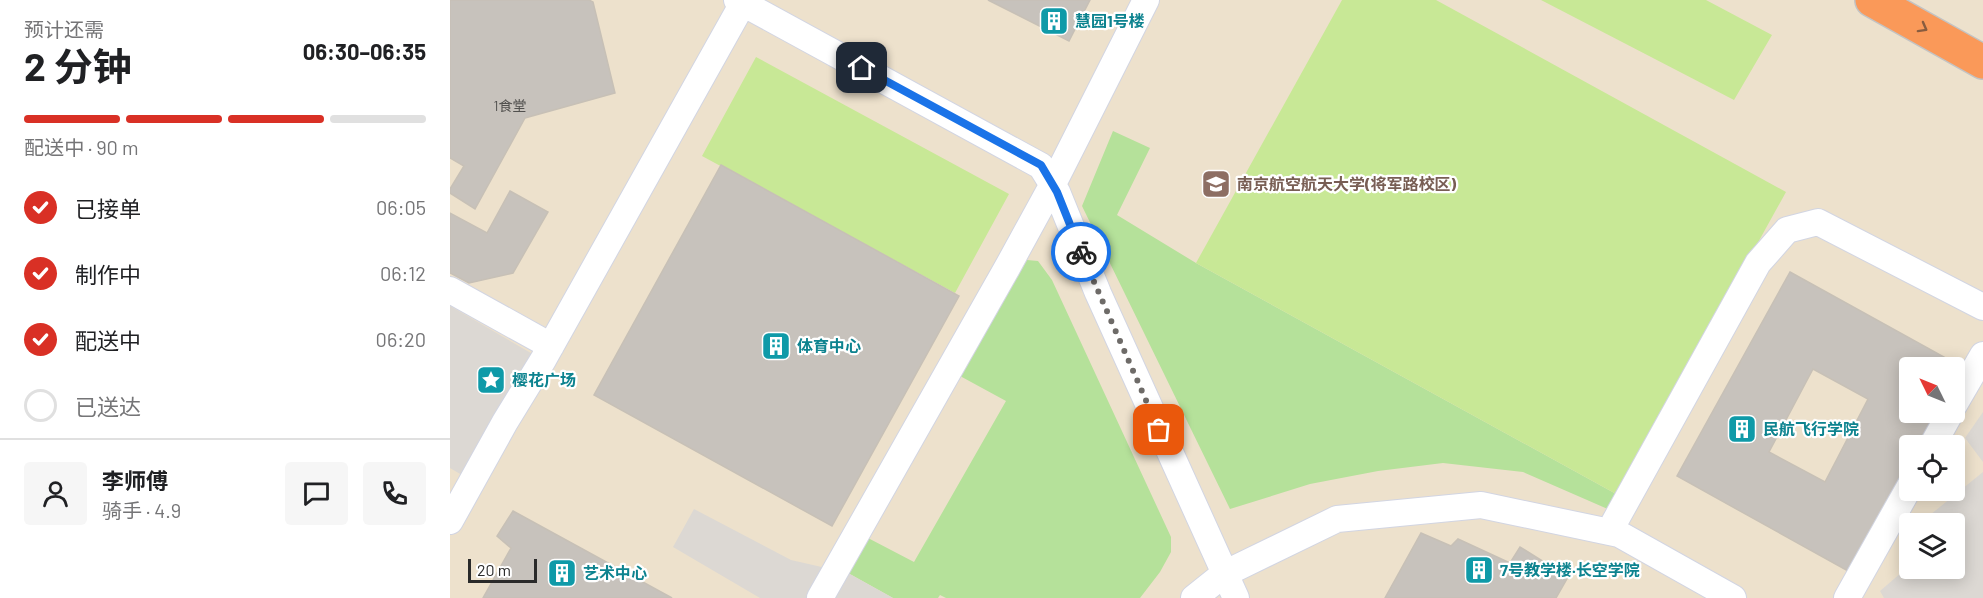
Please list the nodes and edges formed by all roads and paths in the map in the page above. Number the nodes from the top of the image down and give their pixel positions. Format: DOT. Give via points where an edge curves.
graph roads {
  1 [pos="1146,0"];
  2 [pos="1872,0"];
  3 [pos="740,2"];
  4 [pos="1983,62"];
  5 [pos="1053,184"];
  6 [pos="450,290"];
  7 [pos="1983,307"];
  8 [pos="551,346"];
  9 [pos="1983,354"];
  10 [pos="1965,386"];
  11 [pos="457,493"];
  12 [pos="1902,501"];
  13 [pos="450,521"];
  14 [pos="1609,532"];
  15 [pos="1224,574"];
  16 [pos="1728,597"];
  17 [pos="820,598"];
  18 [pos="1194,598"];
  19 [pos="1236,598"];
  20 [pos="1847,598"];
  1 -- 5 [label="lane"];
  2 -- 4 [label="highway, one-way"];
  3 -- 5 [label="lane" via="1041,165"];
  3 -- 8 [label="lane"];
  5 -- 15 [label="lane"];
  5 -- 17 [label="lane"];
  6 -- 8 [label="lane"];
  7 -- 14 [label="lane" via="1818,222 1787,230 1758,263"];
  8 -- 11 [label="lane"];
  9 -- 10 [label="lane"];
  11 -- 13 [label="lane"];
  12 -- 20 [label="lane"];
  14 -- 15 [label="lane" via="1480,505 1337,519"];
  14 -- 16 [label="lane" via="1619,534"];
  15 -- 18 [label="lane"];
  15 -- 19 [label="lane"];
}
